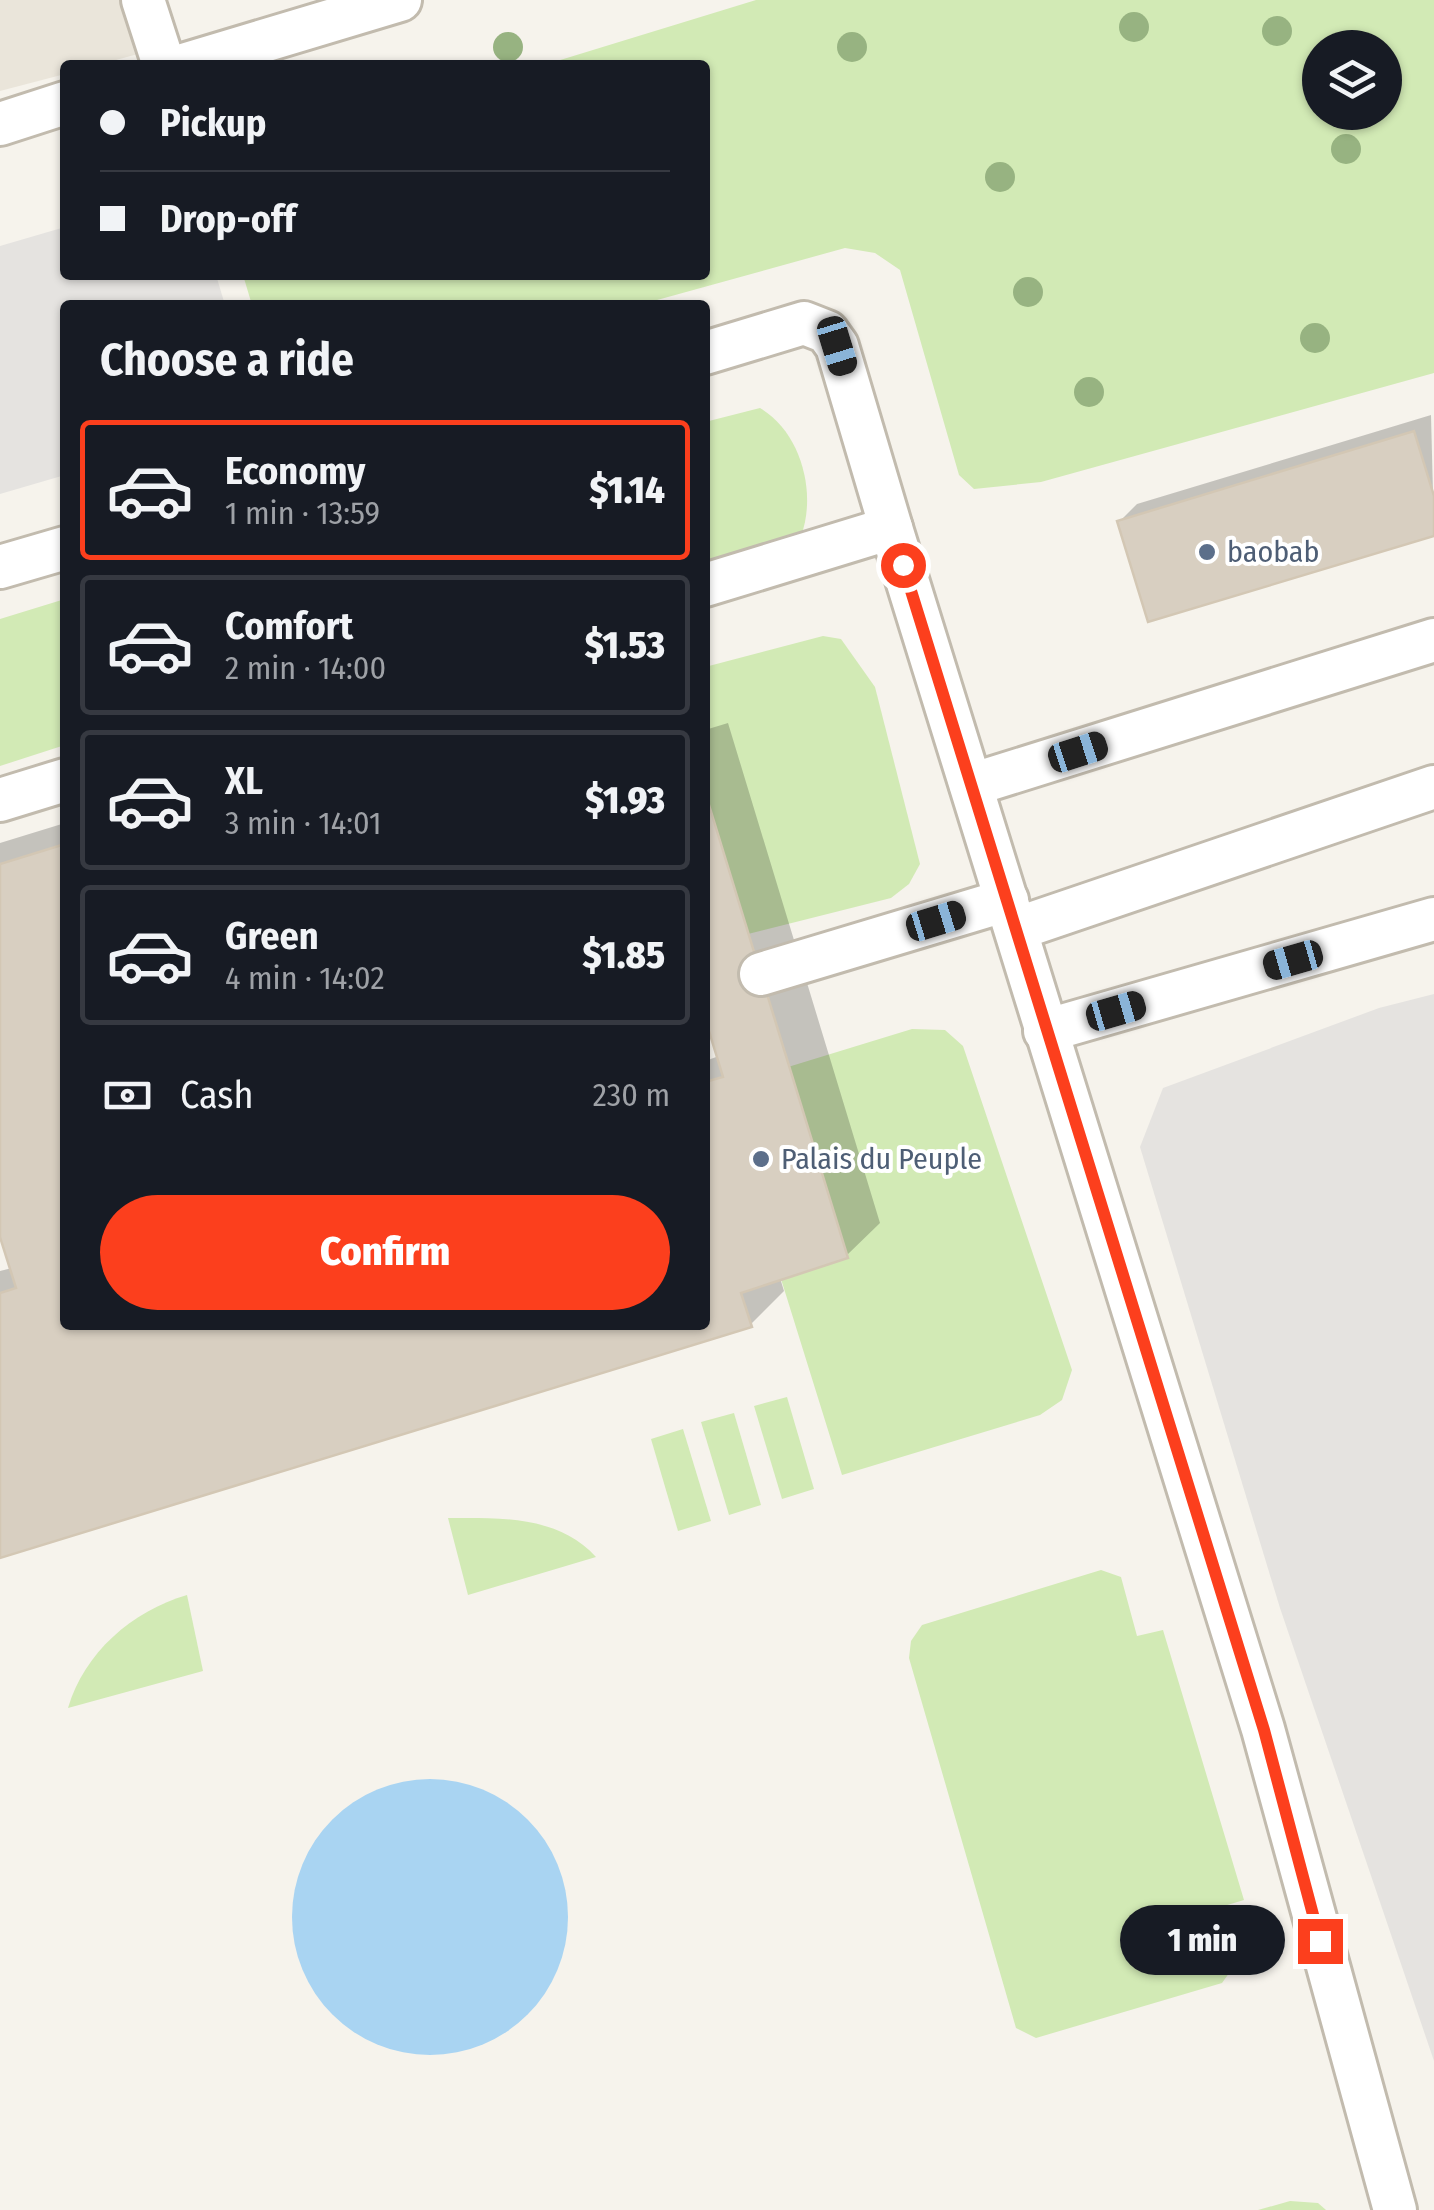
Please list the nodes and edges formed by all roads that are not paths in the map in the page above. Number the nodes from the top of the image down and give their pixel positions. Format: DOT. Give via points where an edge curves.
graph roads {
  1 [pos="144,0"];
  2 [pos="400,0"];
  3 [pos="162,60"];
  4 [pos="201,60"];
  5 [pos="60,105"];
  6 [pos="0,124"];
  7 [pos="710,352"];
  8 [pos="891,528"];
  9 [pos="60,549"];
  10 [pos="0,567"];
  11 [pos="710,583"];
  12 [pos="1434,640"];
  13 [pos="60,782"];
  14 [pos="971,786"];
  15 [pos="1434,787"];
  16 [pos="0,800"];
  17 [pos="1011,914"];
  18 [pos="1434,920"];
  19 [pos="761,974"];
  20 [pos="1046,1031"];
  21 [pos="1395,2210"];
  1 -- 3 [label="street"];
  2 -- 4 [label="street"];
  5 -- 6 [label="street"];
  7 -- 8 [label="street" via="804,324 828,332"];
  8 -- 11 [label="street"];
  8 -- 14 [label="street"];
  9 -- 10 [label="street"];
  12 -- 14 [label="street"];
  13 -- 16 [label="street"];
  14 -- 17 [label="street"];
  15 -- 17 [label="street"];
  17 -- 19 [label="street"];
  17 -- 20 [label="street"];
  18 -- 20 [label="street"];
  20 -- 21 [label="street" via="1264,1730"];
}
